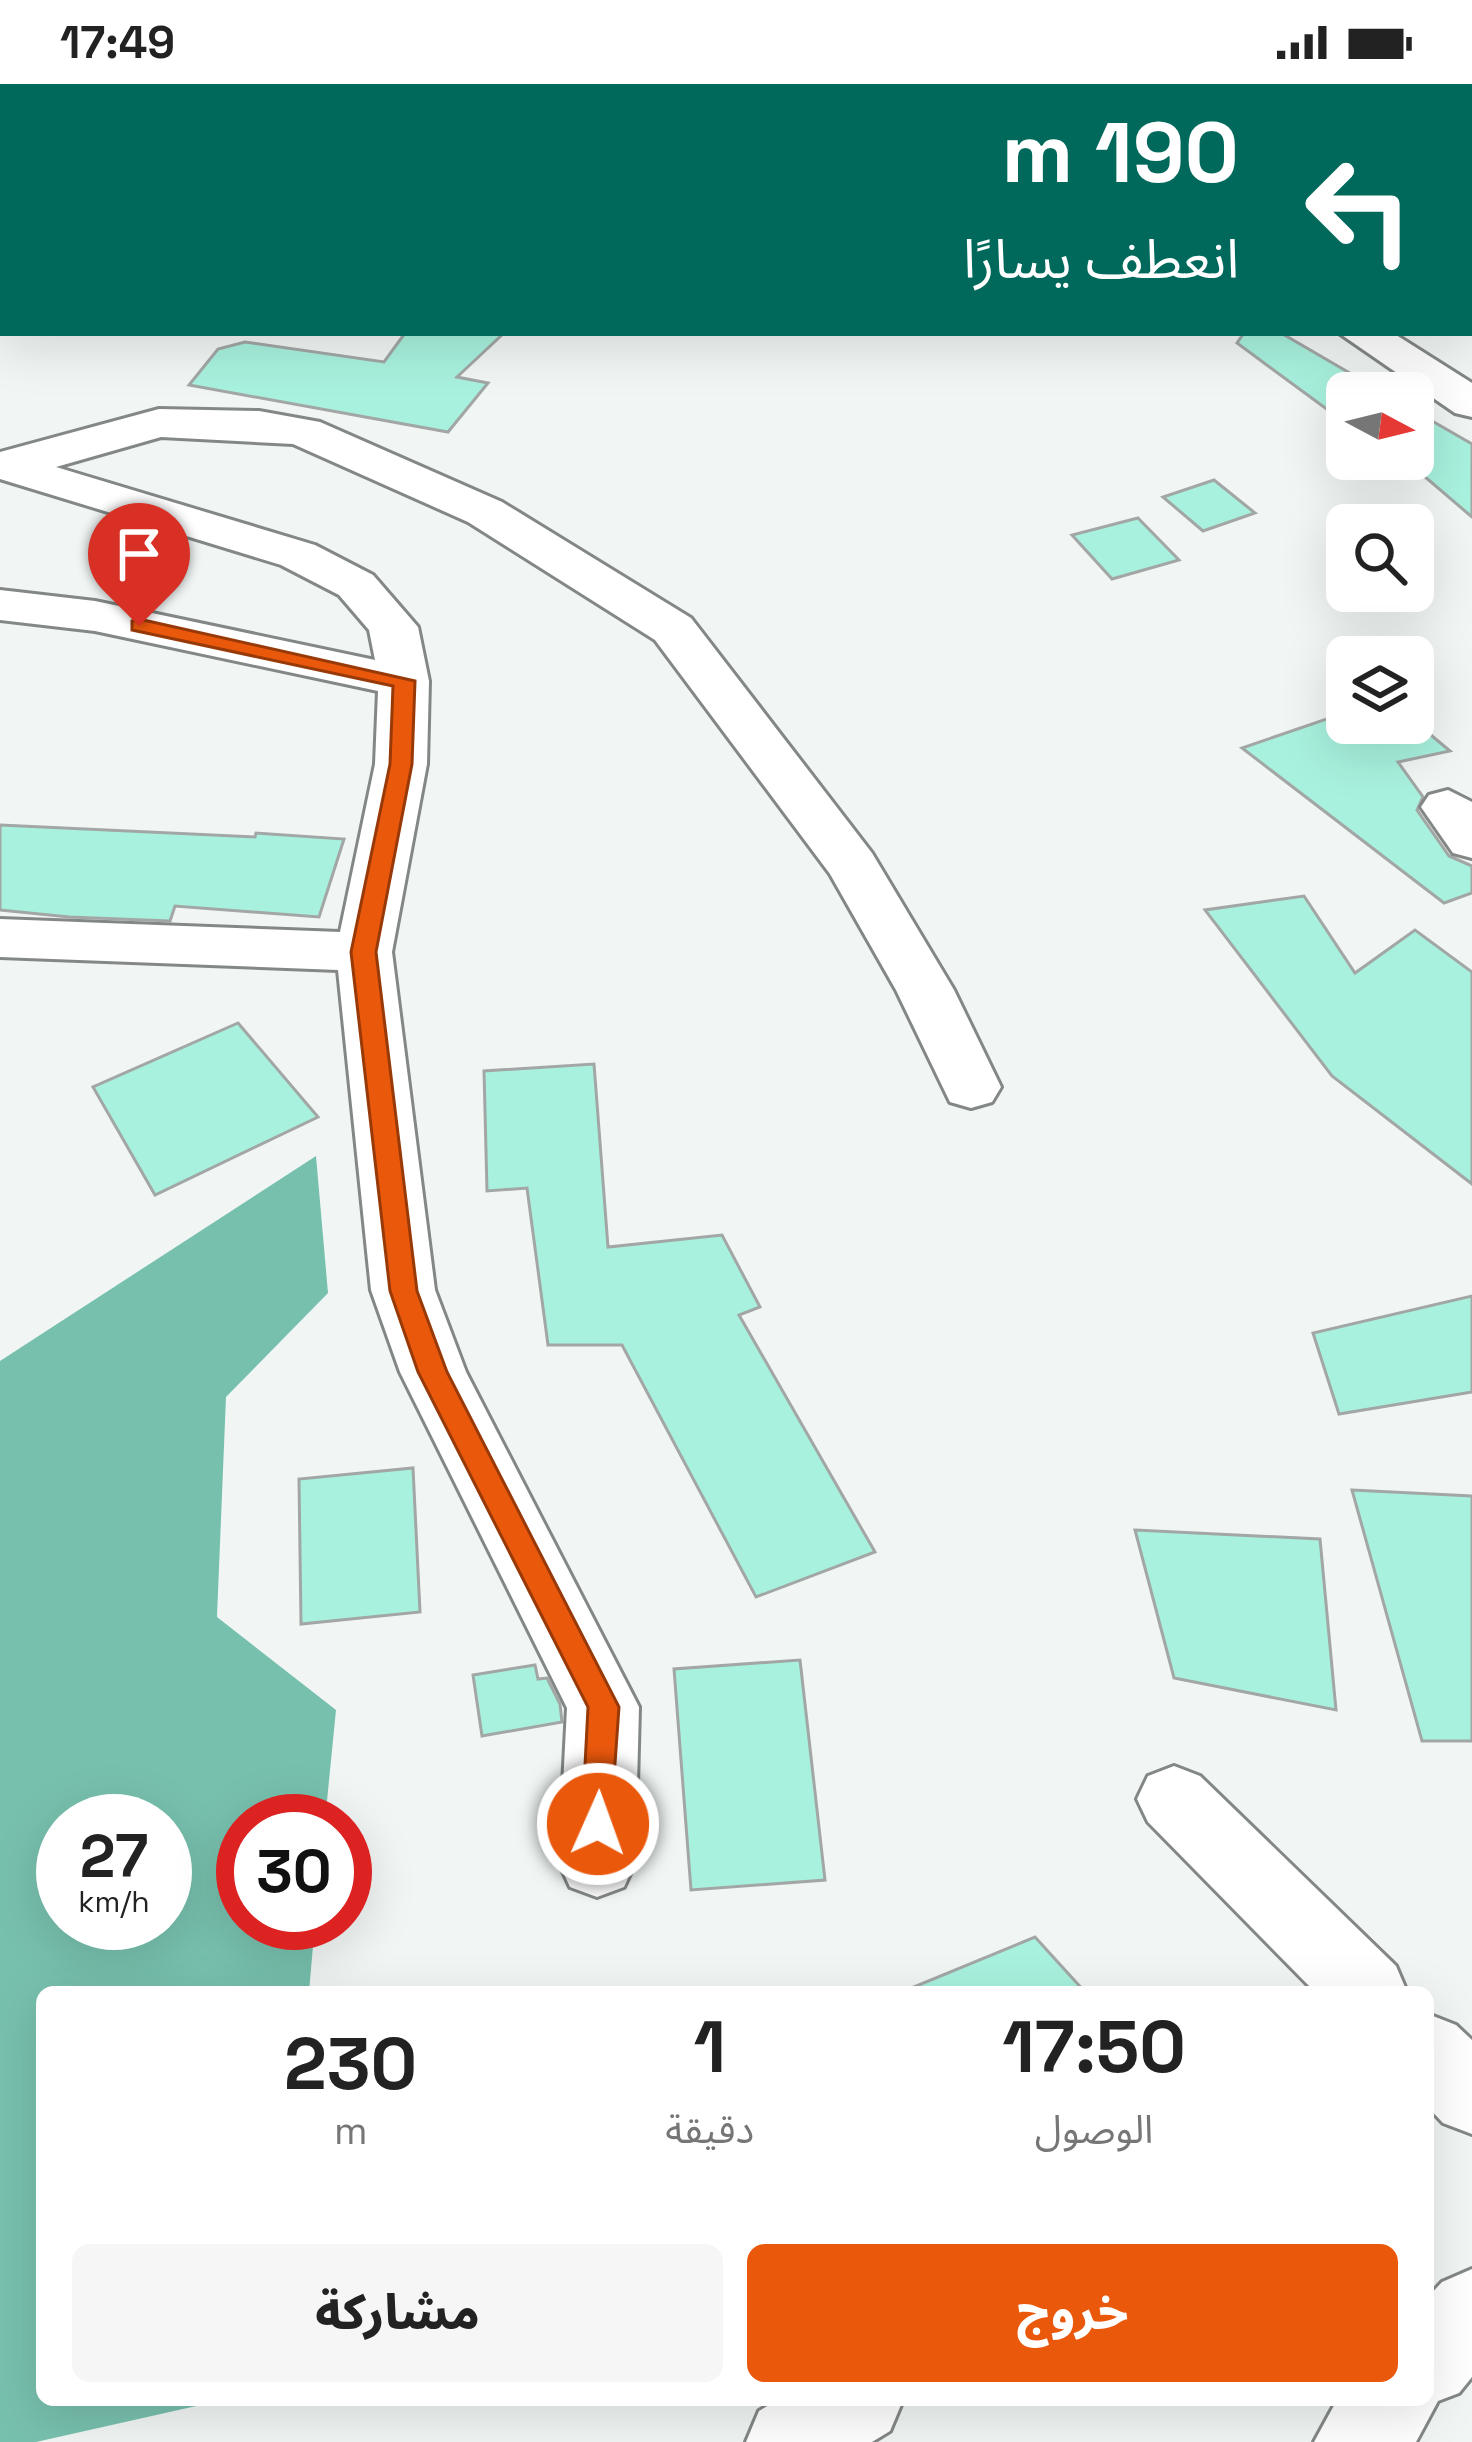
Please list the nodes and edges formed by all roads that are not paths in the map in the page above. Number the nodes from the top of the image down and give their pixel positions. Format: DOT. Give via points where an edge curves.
graph roads {
  1 [pos="1367,336"];
  2 [pos="1472,403"];
  3 [pos="4,465"];
  4 [pos="0,605"];
  5 [pos="404,681"];
  6 [pos="0,938"];
  7 [pos="364,952"];
  8 [pos="971,1087"];
  9 [pos="1174,1799"];
  10 [pos="597,1863"];
  11 [pos="1362,1986"];
  12 [pos="1434,2057"];
  13 [pos="1472,2095"];
  14 [pos="1472,2312"];
  15 [pos="1434,2360"];
  16 [pos="849,2406"];
  17 [pos="790,2442"];
  1 -- 2 [label="street"];
  3 -- 5 [label="street" via="298,556 356,585 393,626"];
  3 -- 8 [label="street" via="159,423 304,433 485,512 673,629 853,866"];
  4 -- 5 [label="street" via="95,616"];
  5 -- 7 [label="street" via="401,764"];
  6 -- 7 [label="street"];
  7 -- 10 [label="street" via="404,1291 433,1372 603,1707"];
  9 -- 11 [label="street"];
  12 -- 13 [label="street"];
  14 -- 15 [label="street"];
  16 -- 17 [label="street"];
}
